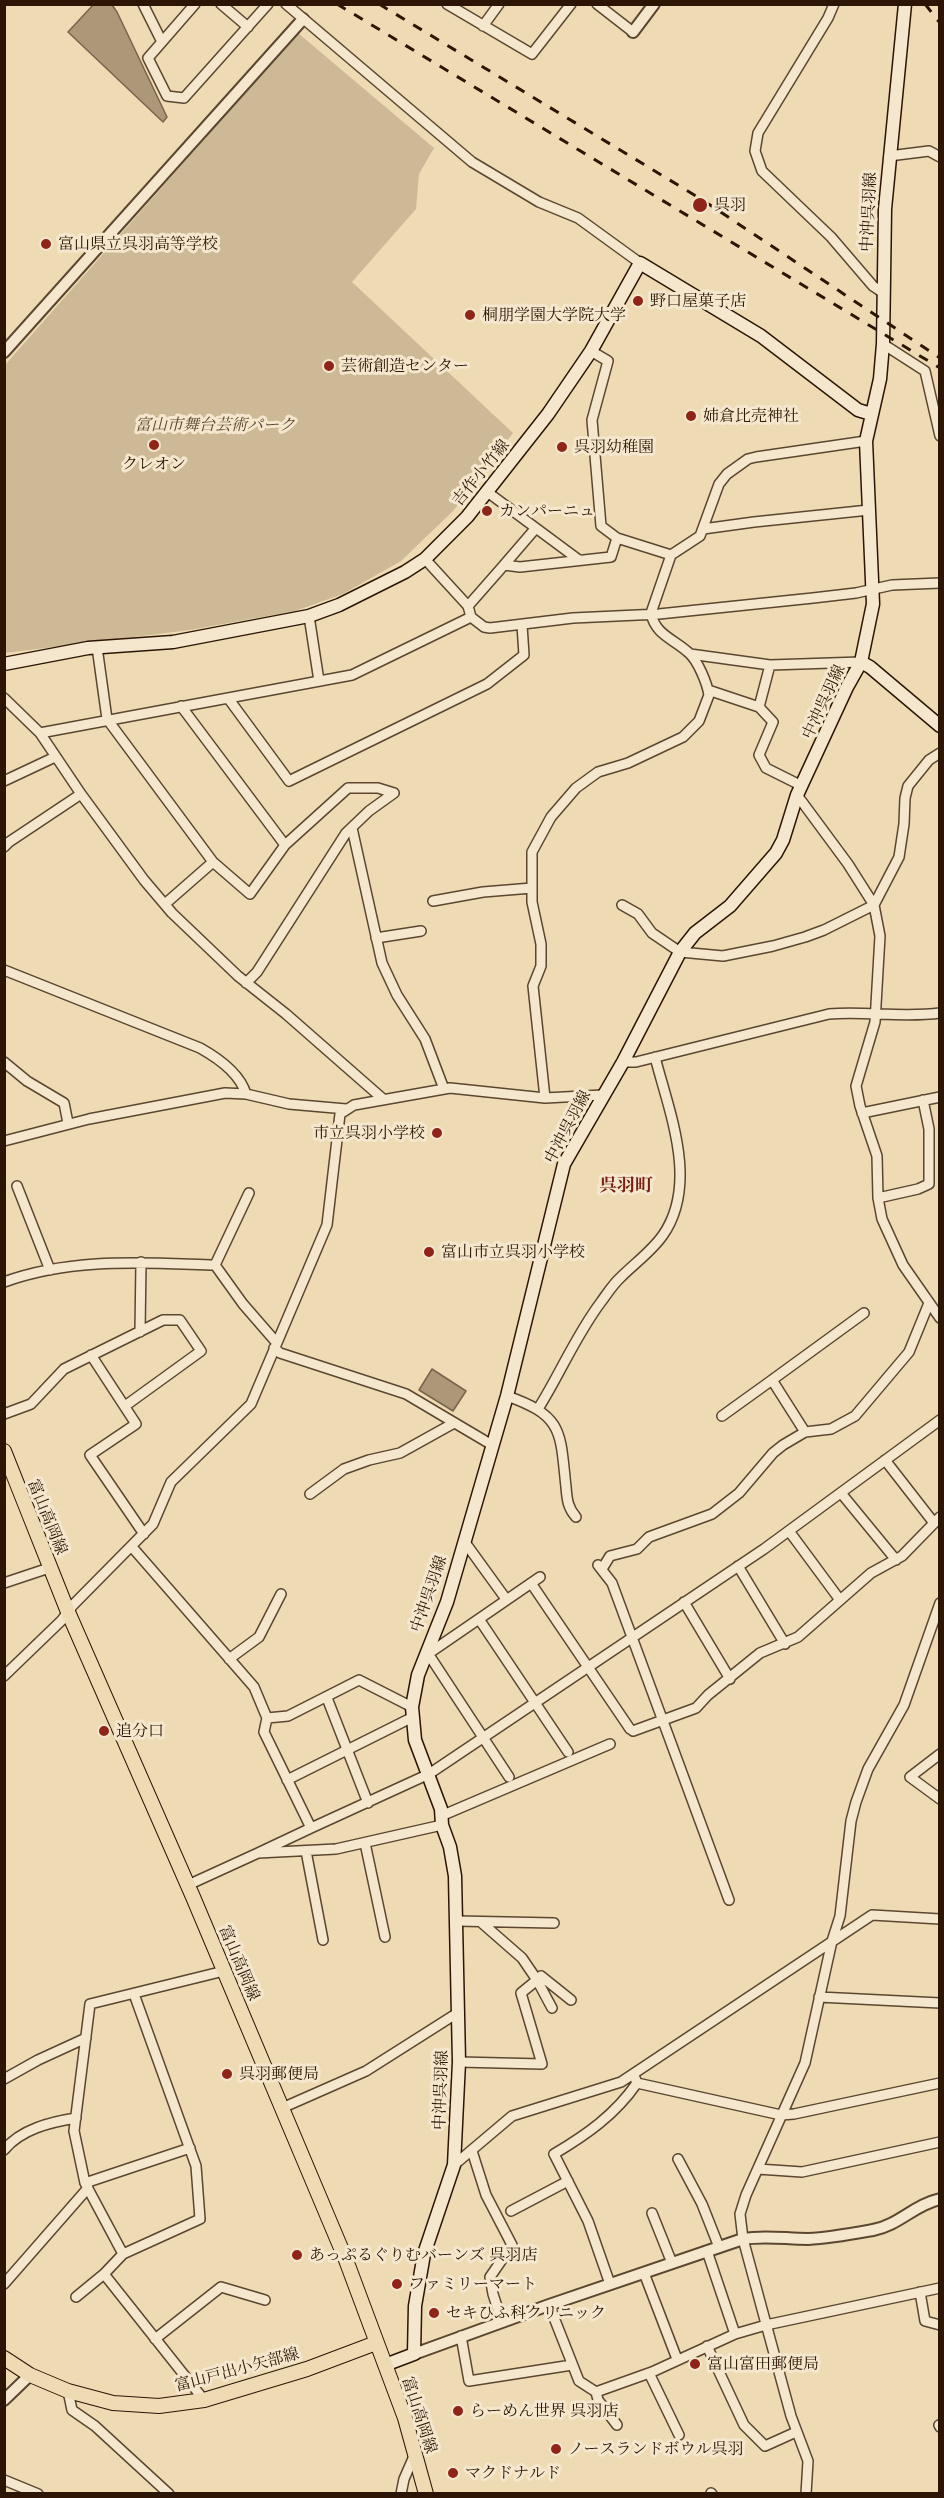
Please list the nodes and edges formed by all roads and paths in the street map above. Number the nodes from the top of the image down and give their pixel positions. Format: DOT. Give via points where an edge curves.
graph roads {
  1 [pos="144,4"];
  2 [pos="195,4"];
  3 [pos="221,4"];
  4 [pos="268,4"];
  5 [pos="286,4"];
  6 [pos="447,4"];
  7 [pos="499,4"];
  8 [pos="571,4"];
  9 [pos="597,4"];
  10 [pos="654,4"];
  11 [pos="834,4"];
  12 [pos="906,4"];
  13 [pos="303,19"];
  14 [pos="483,26"];
  15 [pos="248,27"];
  16 [pos="633,32"];
  17 [pos="162,42"];
  18 [pos="889,156"];
  19 [pos="939,157"];
  20 [pos="640,263"];
  21 [pos="882,292"];
  22 [pos="883,344"];
  23 [pos="591,351"];
  24 [pos="4,352"];
  25 [pos="871,414"];
  26 [pos="939,436"];
  27 [pos="866,441"];
  28 [pos="486,491"];
  29 [pos="869,510"];
  30 [pos="535,529"];
  31 [pos="703,529"];
  32 [pos="617,538"];
  33 [pos="671,555"];
  34 [pos="425,559"];
  35 [pos="579,560"];
  36 [pos="504,565"];
  37 [pos="939,583"];
  38 [pos="873,589"];
  39 [pos="468,606"];
  40 [pos="651,613"];
  41 [pos="309,616"];
  42 [pos="471,616"];
  43 [pos="522,626"];
  44 [pos="97,647"];
  45 [pos="690,654"];
  46 [pos="861,662"];
  47 [pos="4,664"];
  48 [pos="770,665"];
  49 [pos="319,681"];
  50 [pos="708,690"];
  51 [pos="4,698"];
  52 [pos="228,698"];
  53 [pos="181,706"];
  54 [pos="759,707"];
  55 [pos="107,719"];
  56 [pos="939,726"];
  57 [pos="40,733"];
  58 [pos="939,753"];
  59 [pos="55,757"];
  60 [pos="4,780"];
  61 [pos="800,791"];
  62 [pos="81,794"];
  63 [pos="352,828"];
  64 [pos="285,845"];
  65 [pos="4,847"];
  66 [pos="213,862"];
  67 [pos="532,888"];
  68 [pos="433,901"];
  69 [pos="165,904"];
  70 [pos="622,905"];
  71 [pos="874,905"];
  72 [pos="422,931"];
  73 [pos="376,938"];
  74 [pos="680,952"];
  75 [pos="4,970"];
  76 [pos="246,983"];
  77 [pos="876,1013"];
  78 [pos="939,1013"];
  79 [pos="655,1057"];
  80 [pos="4,1062"];
  81 [pos="623,1062"];
  82 [pos="444,1089"];
  83 [pos="246,1094"];
  84 [pos="603,1095"];
  85 [pos="939,1097"];
  86 [pos="545,1098"];
  87 [pos="383,1099"];
  88 [pos="923,1100"];
  89 [pos="346,1109"];
  90 [pos="862,1113"];
  91 [pos="68,1123"];
  92 [pos="929,1129"];
  93 [pos="939,1129"];
  94 [pos="4,1141"];
  95 [pos="929,1184"];
  96 [pos="17,1186"];
  97 [pos="939,1188"];
  98 [pos="249,1193"];
  99 [pos="878,1198"];
  100 [pos="141,1262"];
  101 [pos="215,1265"];
  102 [pos="50,1270"];
  103 [pos="4,1282"];
  104 [pos="929,1303"];
  105 [pos="864,1314"];
  106 [pos="939,1318"];
  107 [pos="140,1332"];
  108 [pos="275,1345"];
  109 [pos="91,1355"];
  110 [pos="772,1380"];
  111 [pos="507,1396"];
  112 [pos="125,1406"];
  113 [pos="538,1409"];
  114 [pos="4,1414"];
  115 [pos="722,1416"];
  116 [pos="939,1420"];
  117 [pos="453,1423"];
  118 [pos="805,1432"];
  119 [pos="492,1445"];
  120 [pos="4,1451"];
  121 [pos="885,1460"];
  122 [pos="841,1493"];
  123 [pos="310,1494"];
  124 [pos="576,1517"];
  125 [pos="937,1520"];
  126 [pos="789,1531"];
  127 [pos="144,1534"];
  128 [pos="464,1541"];
  129 [pos="132,1547"];
  130 [pos="896,1560"];
  131 [pos="738,1566"];
  132 [pos="49,1568"];
  133 [pos="540,1577"];
  134 [pos="4,1583"];
  135 [pos="531,1583"];
  136 [pos="281,1594"];
  137 [pos="506,1599"];
  138 [pos="840,1600"];
  139 [pos="684,1602"];
  140 [pos="938,1610"];
  141 [pos="68,1612"];
  142 [pos="479,1619"];
  143 [pos="633,1636"];
  144 [pos="785,1644"];
  145 [pos="425,1656"];
  146 [pos="229,1659"];
  147 [pos="588,1667"];
  148 [pos="4,1676"];
  149 [pos="730,1679"];
  150 [pos="327,1698"];
  151 [pos="536,1702"];
  152 [pos="413,1712"];
  153 [pos="267,1718"];
  154 [pos="664,1720"];
  155 [pos="483,1738"];
  156 [pos="610,1744"];
  157 [pos="348,1750"];
  158 [pos="568,1752"];
  159 [pos="939,1754"];
  160 [pos="429,1774"];
  161 [pos="509,1777"];
  162 [pos="287,1780"];
  163 [pos="939,1799"];
  164 [pos="369,1803"];
  165 [pos="442,1821"];
  166 [pos="311,1828"];
  167 [pos="365,1843"];
  168 [pos="306,1851"];
  169 [pos="258,1853"];
  170 [pos="188,1885"];
  171 [pos="729,1900"];
  172 [pos="939,1919"];
  173 [pos="457,1922"];
  174 [pos="482,1923"];
  175 [pos="554,1923"];
  176 [pos="385,1937"];
  177 [pos="323,1940"];
  178 [pos="832,1941"];
  179 [pos="224,1971"];
  180 [pos="537,1980"];
  181 [pos="134,1994"];
  182 [pos="819,1997"];
  183 [pos="571,2000"];
  184 [pos="939,2003"];
  185 [pos="552,2008"];
  186 [pos="459,2012"];
  187 [pos="86,2038"];
  188 [pos="459,2062"];
  189 [pos="634,2073"];
  190 [pos="4,2079"];
  191 [pos="636,2083"];
  192 [pos="939,2083"];
  193 [pos="282,2108"];
  194 [pos="781,2115"];
  195 [pos="76,2118"];
  196 [pos="939,2142"];
  197 [pos="190,2148"];
  198 [pos="4,2150"];
  199 [pos="472,2151"];
  200 [pos="678,2159"];
  201 [pos="454,2165"];
  202 [pos="758,2169"];
  203 [pos="568,2181"];
  204 [pos="87,2185"];
  205 [pos="939,2199"];
  206 [pos="511,2211"];
  207 [pos="652,2213"];
  208 [pos="743,2239"];
  209 [pos="719,2247"];
  210 [pos="707,2251"];
  211 [pos="123,2254"];
  212 [pos="672,2263"];
  213 [pos="644,2273"];
  214 [pos="104,2274"];
  215 [pos="4,2284"];
  216 [pos="610,2284"];
  217 [pos="939,2288"];
  218 [pos="920,2292"];
  219 [pos="76,2297"];
  220 [pos="265,2300"];
  221 [pos="549,2305"];
  222 [pos="502,2322"];
  223 [pos="766,2325"];
  224 [pos="939,2325"];
  225 [pos="735,2334"];
  226 [pos="461,2337"];
  227 [pos="155,2339"];
  228 [pos="376,2343"];
  229 [pos="707,2346"];
  230 [pos="414,2354"];
  231 [pos="4,2358"];
  232 [pos="677,2359"];
  233 [pos="385,2364"];
  234 [pos="572,2365"];
  235 [pos="649,2373"];
  236 [pos="30,2375"];
  237 [pos="68,2391"];
  238 [pos="596,2392"];
  239 [pos="4,2400"];
  240 [pos="204,2400"];
  241 [pos="617,2425"];
  242 [pos="796,2432"];
  243 [pos="679,2435"];
  244 [pos="415,2454"];
  245 [pos="4,2480"];
  246 [pos="38,2493"];
  247 [pos="169,2493"];
  248 [pos="401,2493"];
  249 [pos="426,2493"];
  250 [pos="806,2493"];
  1 -- 17 [label="street"];
  2 -- 17 [label="street"];
  3 -- 15 [label="street"];
  4 -- 15 [label="street"];
  5 -- 13 [label="street"];
  6 -- 14 [label="street"];
  7 -- 14 [label="street"];
  8 -- 14 [label="street" via="532,54"];
  9 -- 16 [label="street"];
  10 -- 16 [label="street"];
  11 -- 21 [label="street" via="758,133 755,151 762,171"];
  12 -- 18 [label="main road, 中沖呉羽線"];
  13 -- 20 [label="street" via="472,162 539,202 578,218"];
  13 -- 24 [label="street"];
  15 -- 17 [label="street" via="184,98 167,96 148,58"];
  18 -- 19 [label="street" via="929,151"];
  18 -- 21 [label="main road, 中沖呉羽線"];
  20 -- 23 [label="main road, 吉作小竹線"];
  20 -- 25 [label="main road" via="761,336 858,410"];
  21 -- 22 [label="main road, 中沖呉羽線"];
  22 -- 25 [label="main road, 中沖呉羽線"];
  22 -- 26 [label="street" via="925,371"];
  23 -- 28 [label="main road, 吉作小竹線" via="548,414"];
  23 -- 32 [label="street" via="608,361 592,420 601,526"];
  25 -- 27 [label="main road, 中沖呉羽線"];
  27 -- 29 [label="main road, 中沖呉羽線"];
  27 -- 31 [label="street" via="748,459 722,480"];
  28 -- 30 [label="street"];
  28 -- 34 [label="main road, 吉作小竹線" via="467,517"];
  29 -- 31 [label="street"];
  29 -- 38 [label="main road, 中沖呉羽線"];
  30 -- 35 [label="street"];
  30 -- 36 [label="street"];
  31 -- 33 [label="street" via="700,536"];
  32 -- 33 [label="street"];
  32 -- 35 [label="street" via="611,556"];
  33 -- 40 [label="street"];
  34 -- 39 [label="street"];
  34 -- 41 [label="main road, 吉作小竹線" via="390,582"];
  35 -- 36 [label="street" via="520,567"];
  36 -- 39 [label="street"];
  37 -- 38 [label="street"];
  38 -- 40 [label="street"];
  38 -- 46 [label="main road, 中沖呉羽線" via="870,627"];
  39 -- 42 [label="street"];
  40 -- 43 [label="street"];
  40 -- 45 [label="street" via="662,633"];
  41 -- 44 [label="main road, 吉作小竹線" via="173,642"];
  41 -- 49 [label="street"];
  42 -- 43 [label="street" via="484,627"];
  42 -- 49 [label="street" via="351,675"];
  43 -- 52 [label="street" via="524,655 488,684 289,782"];
  44 -- 47 [label="main road, 吉作小竹線"];
  44 -- 55 [label="street"];
  45 -- 48 [label="street"];
  45 -- 50 [label="street"];
  46 -- 48 [label="street"];
  46 -- 56 [label="main road"];
  46 -- 61 [label="main road, 中沖呉羽線"];
  48 -- 54 [label="street"];
  49 -- 52 [label="street"];
  50 -- 54 [label="street"];
  50 -- 67 [label="street" via="699,721 683,737 591,776 566,799 532,852"];
  51 -- 57 [label="street"];
  52 -- 53 [label="street"];
  53 -- 55 [label="street"];
  53 -- 64 [label="street"];
  54 -- 61 [label="street" via="773,722 759,754 766,768"];
  55 -- 57 [label="street"];
  55 -- 66 [label="street"];
  57 -- 59 [label="street"];
  58 -- 71 [label="street" via="909,786 899,857"];
  59 -- 60 [label="street"];
  59 -- 62 [label="street"];
  61 -- 71 [label="street"];
  61 -- 74 [label="main road, 中沖呉羽線" via="783,840 766,867"];
  62 -- 65 [label="street"];
  62 -- 69 [label="street"];
  63 -- 64 [label="street" via="394,793 378,788 348,788"];
  63 -- 73 [label="street"];
  63 -- 76 [label="street"];
  64 -- 66 [label="street" via="250,894"];
  66 -- 69 [label="street"];
  67 -- 68 [label="street"];
  67 -- 86 [label="street" via="541,944 541,966 533,986"];
  69 -- 76 [label="street"];
  70 -- 74 [label="street" via="638,914 652,933"];
  71 -- 74 [label="street" via="824,930 773,946 723,956"];
  71 -- 77 [label="street" via="880,936"];
  72 -- 73 [label="street"];
  73 -- 82 [label="street" via="388,978 425,1039"];
  74 -- 81 [label="main road, 中沖呉羽線"];
  75 -- 83 [label="street" via="200,1048 225,1065 244,1086"];
  76 -- 87 [label="street"];
  77 -- 78 [label="street"];
  77 -- 79 [label="street" via="829,1014"];
  77 -- 90 [label="street" via="856,1086"];
  79 -- 81 [label="street"];
  79 -- 113 [label="street" via="680,1169 680,1194 674,1216 662,1237 618,1279 599,1305"];
  80 -- 91 [label="street" via="64,1103"];
  81 -- 84 [label="main road, 中沖呉羽線"];
  82 -- 86 [label="street"];
  82 -- 87 [label="street"];
  83 -- 89 [label="street" via="289,1104"];
  83 -- 91 [label="street" via="225,1093"];
  84 -- 86 [label="street"];
  84 -- 111 [label="main road, 中沖呉羽線" via="564,1164"];
  85 -- 88 [label="street"];
  87 -- 89 [label="street"];
  88 -- 90 [label="street"];
  88 -- 92 [label="street"];
  89 -- 108 [label="street" via="337,1122 327,1225"];
  90 -- 99 [label="street" via="877,1156"];
  91 -- 94 [label="street"];
  92 -- 93 [label="street"];
  92 -- 95 [label="street"];
  95 -- 97 [label="street"];
  95 -- 99 [label="street"];
  96 -- 102 [label="street"];
  98 -- 101 [label="street"];
  99 -- 104 [label="street" via="882,1219 903,1265"];
  100 -- 101 [label="street"];
  100 -- 102 [label="street"];
  100 -- 107 [label="street"];
  101 -- 108 [label="street"];
  102 -- 103 [label="street"];
  104 -- 106 [label="street"];
  104 -- 118 [label="street" via="909,1352 855,1416 831,1429"];
  105 -- 110 [label="street"];
  107 -- 109 [label="street"];
  107 -- 112 [label="street" via="163,1320 180,1320 201,1351"];
  108 -- 117 [label="street" via="280,1353 406,1394"];
  108 -- 127 [label="street" via="251,1404 171,1482 158,1514"];
  109 -- 112 [label="street"];
  109 -- 114 [label="street" via="64,1369 31,1404"];
  110 -- 115 [label="street"];
  110 -- 118 [label="street"];
  111 -- 113 [label="street"];
  111 -- 119 [label="main road, 中沖呉羽線"];
  112 -- 127 [label="street" via="136,1424 90,1455"];
  113 -- 124 [label="street" via="552,1420 556,1429 568,1504"];
  116 -- 121 [label="street"];
  117 -- 119 [label="street"];
  117 -- 123 [label="street" via="400,1453 344,1469"];
  118 -- 143 [label="street" via="773,1453 719,1510 649,1537 637,1549 610,1556 600,1567 612,1583"];
  119 -- 128 [label="main road, 中沖呉羽線"];
  120 -- 132 [label="main road, 富山高岡線"];
  121 -- 122 [label="street"];
  121 -- 125 [label="street"];
  122 -- 126 [label="street"];
  122 -- 130 [label="street"];
  125 -- 130 [label="street"];
  126 -- 131 [label="street"];
  126 -- 138 [label="street"];
  127 -- 129 [label="street"];
  128 -- 137 [label="street"];
  128 -- 145 [label="main road, 中沖呉羽線" via="447,1602"];
  129 -- 141 [label="street"];
  129 -- 146 [label="street"];
  130 -- 138 [label="street" via="871,1573"];
  131 -- 139 [label="street"];
  131 -- 144 [label="street"];
  132 -- 134 [label="street"];
  132 -- 141 [label="main road, 富山高岡線"];
  133 -- 135 [label="street"];
  135 -- 137 [label="street"];
  135 -- 147 [label="street"];
  136 -- 146 [label="street" via="259,1637"];
  137 -- 142 [label="street"];
  138 -- 144 [label="street"];
  139 -- 143 [label="street"];
  139 -- 149 [label="street"];
  140 -- 178 [label="street" via="904,1705 868,1769 856,1802 840,1916"];
  141 -- 148 [label="street"];
  141 -- 170 [label="main road, 富山高岡線"];
  142 -- 145 [label="street"];
  142 -- 151 [label="street"];
  143 -- 147 [label="street"];
  143 -- 154 [label="street"];
  144 -- 149 [label="street" via="760,1653"];
  145 -- 152 [label="main road, 中沖呉羽線"];
  145 -- 155 [label="street" via="431,1658"];
  146 -- 153 [label="street" via="254,1688"];
  147 -- 151 [label="street"];
  147 -- 154 [label="street" via="631,1730"];
  149 -- 154 [label="street" via="696,1708"];
  150 -- 152 [label="street" via="359,1680"];
  150 -- 153 [label="street" via="288,1716"];
  150 -- 157 [label="street"];
  151 -- 155 [label="street"];
  151 -- 158 [label="street"];
  152 -- 157 [label="street"];
  152 -- 160 [label="main road, 中沖呉羽線" via="415,1740"];
  153 -- 162 [label="street" via="264,1732"];
  154 -- 171 [label="street"];
  155 -- 160 [label="street"];
  155 -- 161 [label="street"];
  156 -- 165 [label="street"];
  157 -- 162 [label="street"];
  157 -- 164 [label="street"];
  159 -- 163 [label="street" via="910,1777"];
  160 -- 164 [label="street"];
  160 -- 165 [label="main road, 中沖呉羽線"];
  162 -- 166 [label="street"];
  164 -- 166 [label="street"];
  165 -- 167 [label="street"];
  165 -- 173 [label="main road, 中沖呉羽線" via="450,1846"];
  166 -- 169 [label="street"];
  167 -- 168 [label="street"];
  167 -- 176 [label="street"];
  168 -- 169 [label="street"];
  168 -- 177 [label="street"];
  169 -- 170 [label="street"];
  170 -- 179 [label="main road, 富山高岡線"];
  172 -- 178 [label="street" via="872,1915"];
  173 -- 174 [label="street"];
  173 -- 186 [label="main road, 中沖呉羽線"];
  174 -- 175 [label="street"];
  174 -- 180 [label="street" via="522,1958"];
  178 -- 182 [label="street"];
  178 -- 189 [label="street"];
  179 -- 181 [label="street"];
  179 -- 193 [label="main road, 富山高岡線"];
  180 -- 183 [label="street" via="541,1976"];
  180 -- 185 [label="street"];
  180 -- 188 [label="street" via="520,1993 542,2064"];
  181 -- 187 [label="street" via="90,2004"];
  181 -- 197 [label="street"];
  182 -- 184 [label="street"];
  182 -- 194 [label="street" via="805,2063"];
  186 -- 188 [label="main road, 中沖呉羽線"];
  186 -- 193 [label="street" via="366,2071"];
  187 -- 190 [label="street"];
  187 -- 195 [label="street"];
  188 -- 201 [label="main road, 中沖呉羽線"];
  189 -- 191 [label="street"];
  189 -- 199 [label="street" via="621,2082 512,2116"];
  191 -- 194 [label="street"];
  191 -- 203 [label="street" via="610,2115 554,2154"];
  192 -- 194 [label="street"];
  193 -- 228 [label="main road, 富山高岡線"];
  194 -- 202 [label="street"];
  195 -- 198 [label="street" via="53,2121 27,2132"];
  195 -- 204 [label="street" via="74,2131"];
  196 -- 202 [label="street" via="802,2172"];
  197 -- 204 [label="street"];
  197 -- 211 [label="street" via="196,2166 200,2219"];
  199 -- 201 [label="street"];
  199 -- 222 [label="street" via="486,2195 512,2245 490,2277"];
  200 -- 209 [label="street"];
  201 -- 230 [label="main road, 中沖呉羽線" via="424,2254 415,2306"];
  202 -- 208 [label="street" via="740,2214"];
  203 -- 206 [label="street"];
  203 -- 216 [label="street" via="588,2221"];
  204 -- 211 [label="street"];
  204 -- 215 [label="street"];
  205 -- 208 [label="street" via="875,2230 807,2239"];
  207 -- 212 [label="street"];
  208 -- 209 [label="street"];
  208 -- 223 [label="street"];
  209 -- 210 [label="street"];
  210 -- 212 [label="street"];
  210 -- 225 [label="street"];
  211 -- 214 [label="street"];
  212 -- 213 [label="street"];
  213 -- 216 [label="street"];
  213 -- 232 [label="street"];
  214 -- 219 [label="street"];
  214 -- 227 [label="street"];
  216 -- 221 [label="street"];
  217 -- 218 [label="street"];
  218 -- 223 [label="street"];
  218 -- 224 [label="street" via="925,2320"];
  220 -- 227 [label="street" via="221,2287"];
  221 -- 222 [label="street"];
  221 -- 234 [label="street"];
  222 -- 226 [label="street"];
  223 -- 225 [label="street"];
  223 -- 242 [label="street"];
  225 -- 229 [label="street"];
  226 -- 230 [label="street"];
  226 -- 234 [label="street" via="469,2380"];
  227 -- 240 [label="street"];
  228 -- 233 [label="main road, 富山高岡線"];
  228 -- 240 [label="main road, 富山戸出小矢部線"];
  229 -- 232 [label="street"];
  229 -- 242 [label="street" via="744,2425 765,2446"];
  230 -- 233 [label="main road"];
  231 -- 236 [label="main road, 富山戸出小矢部線"];
  232 -- 235 [label="street"];
  233 -- 244 [label="main road, 富山高岡線"];
  234 -- 238 [label="street" via="579,2381"];
  235 -- 238 [label="street"];
  235 -- 243 [label="street"];
  236 -- 237 [label="main road, 富山戸出小矢部線"];
  236 -- 239 [label="street"];
  237 -- 240 [label="main road, 富山戸出小矢部線" via="113,2403 147,2406"];
  237 -- 247 [label="street" via="72,2410"];
  238 -- 241 [label="street"];
  242 -- 250 [label="street" via="808,2461"];
  244 -- 248 [label="street"];
  244 -- 249 [label="main road, 富山高岡線"];
  245 -- 246 [label="street"];
}
